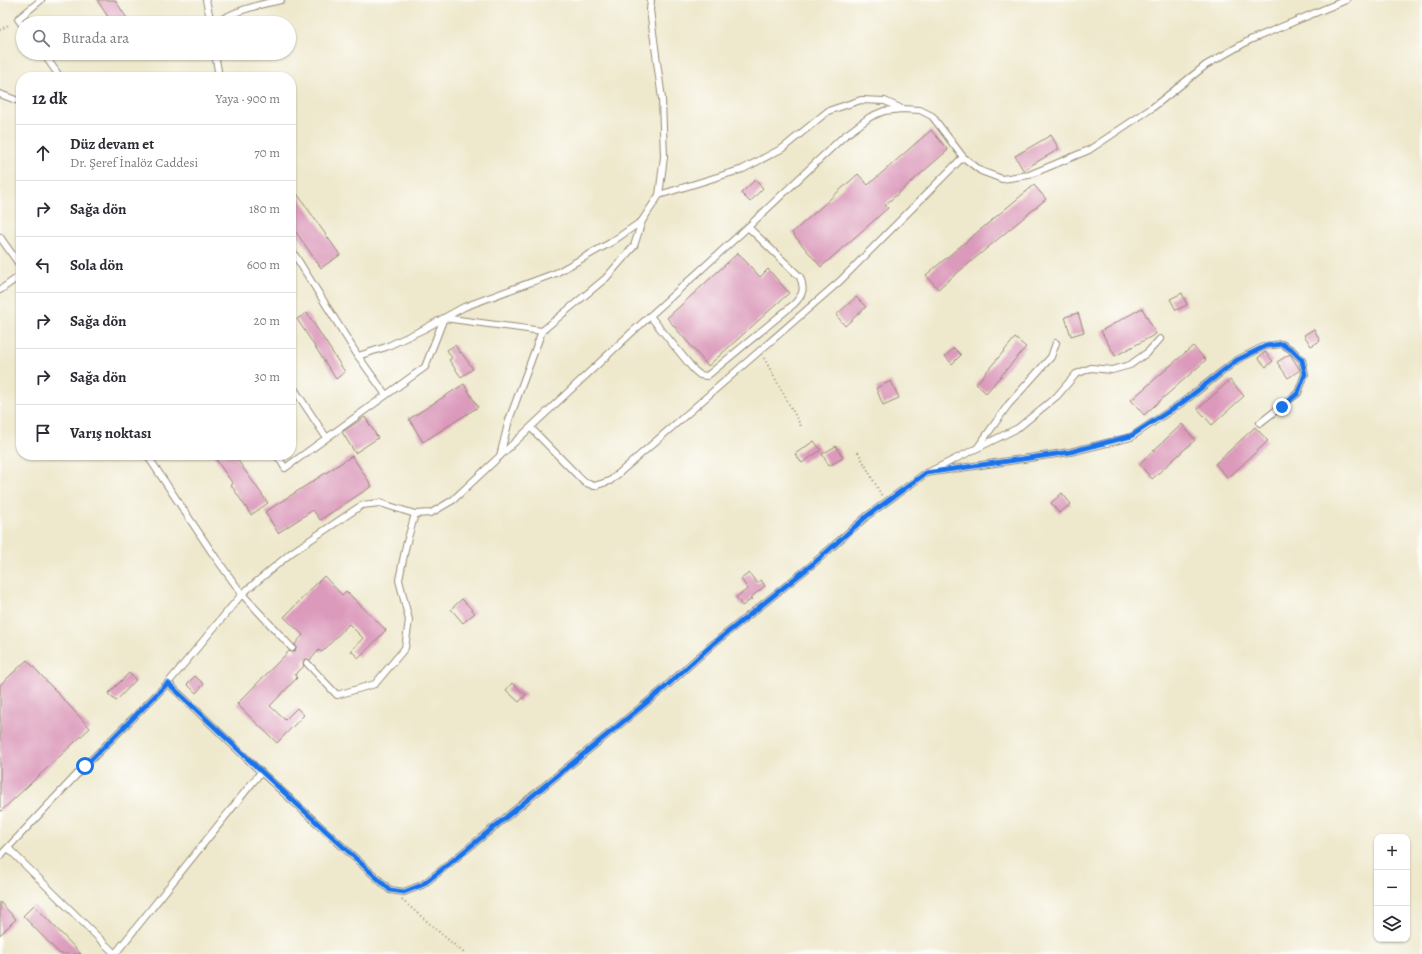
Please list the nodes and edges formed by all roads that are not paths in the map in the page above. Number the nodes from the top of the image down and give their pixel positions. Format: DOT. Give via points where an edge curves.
graph roads {
  1 [pos="41,0"];
  2 [pos="206,0"];
  3 [pos="281,0"];
  4 [pos="651,0"];
  5 [pos="1346,0"];
  6 [pos="22,16"];
  7 [pos="209,16"];
  8 [pos="230,16"];
  9 [pos="48,60"];
  10 [pos="216,60"];
  11 [pos="56,72"];
  12 [pos="218,72"];
  13 [pos="0,94"];
  14 [pos="16,100"];
  15 [pos="902,109"];
  16 [pos="964,157"];
  17 [pos="659,195"];
  18 [pos="642,221"];
  19 [pos="748,227"];
  20 [pos="0,237"];
  21 [pos="296,257"];
  22 [pos="16,260"];
  23 [pos="16,279"];
  24 [pos="0,290"];
  25 [pos="650,316"];
  26 [pos="444,318"];
  27 [pos="542,331"];
  28 [pos="1160,339"];
  29 [pos="1056,343"];
  30 [pos="358,356"];
  31 [pos="296,392"];
  32 [pos="386,395"];
  33 [pos="1260,422"];
  34 [pos="531,428"];
  35 [pos="326,438"];
  36 [pos="977,448"];
  37 [pos="500,456"];
  38 [pos="150,460"];
  39 [pos="280,460"];
  40 [pos="296,460"];
  41 [pos="296,460"];
  42 [pos="926,473"];
  43 [pos="415,514"];
  44 [pos="242,594"];
  45 [pos="292,648"];
  46 [pos="307,663"];
  47 [pos="168,683"];
  48 [pos="262,772"];
  49 [pos="8,848"];
  50 [pos="0,856"];
  51 [pos="115,954"];
  1 -- 6 [label="lane"];
  2 -- 7 [label="lane"];
  3 -- 8 [label="lane"];
  4 -- 17 [label="lane" via="650,10 662,99 664,157"];
  5 -- 16 [label="lane" via="1250,40 1206,65 1152,108 1089,150 1029,175 1002,179 981,171"];
  9 -- 11 [label="lane"];
  10 -- 12 [label="lane"];
  13 -- 14 [label="lane"];
  15 -- 16 [label="lane" via="920,110 932,116"];
  15 -- 17 [label="lane" via="885,101 861,100 828,111 784,148 743,169"];
  15 -- 19 [label="lane" via="884,110 870,116 843,137"];
  16 -- 34 [label="lane" via="840,281 610,481 594,486 584,482"];
  17 -- 18 [label="lane"];
  18 -- 26 [label="lane" via="610,244 556,273 464,307"];
  18 -- 27 [label="lane" via="634,246 606,278"];
  19 -- 25 [label="lane"];
  19 -- 25 [label="lane" via="800,277 804,286 802,295 794,304 707,376 700,375 694,370"];
  20 -- 22 [label="lane"];
  21 -- 30 [label="lane"];
  23 -- 24 [label="lane"];
  25 -- 34 [label="lane"];
  26 -- 27 [label="lane"];
  26 -- 30 [label="lane" via="386,347"];
  26 -- 32 [label="lane" via="425,367"];
  27 -- 37 [label="lane" via="509,420"];
  28 -- 36 [label="lane" via="1130,365 1112,370 1091,368 1076,374 1057,396 1018,428"];
  29 -- 36 [label="lane" via="1051,357 1008,405"];
  30 -- 32 [label="lane"];
  31 -- 35 [label="lane"];
  32 -- 35 [label="lane"];
  33 -- 42 [label="lane" via="1298,393 1305,374 1302,360 1282,344 1266,346 1237,360 1183,402 1131,436 1070,452"];
  34 -- 37 [label="lane"];
  35 -- 41 [label="lane"];
  36 -- 42 [label="lane"];
  37 -- 43 [label="lane" via="453,500 432,513"];
  38 -- 44 [label="lane"];
  39 -- 40 [label="lane" via="285,468"];
  42 -- 48 [label="lane" via="867,516 813,564 713,644 662,690 422,885 404,892 390,890"];
  43 -- 44 [label="lane" via="380,503 362,505 291,553"];
  43 -- 46 [label="lane" via="399,580 409,620 405,648 375,684 337,695"];
  44 -- 45 [label="lane"];
  44 -- 47 [label="lane"];
  47 -- 48 [label="lane"];
  47 -- 49 [label="lane"];
  48 -- 51 [label="lane"];
  49 -- 50 [label="lane"];
  49 -- 51 [label="lane"];
}
